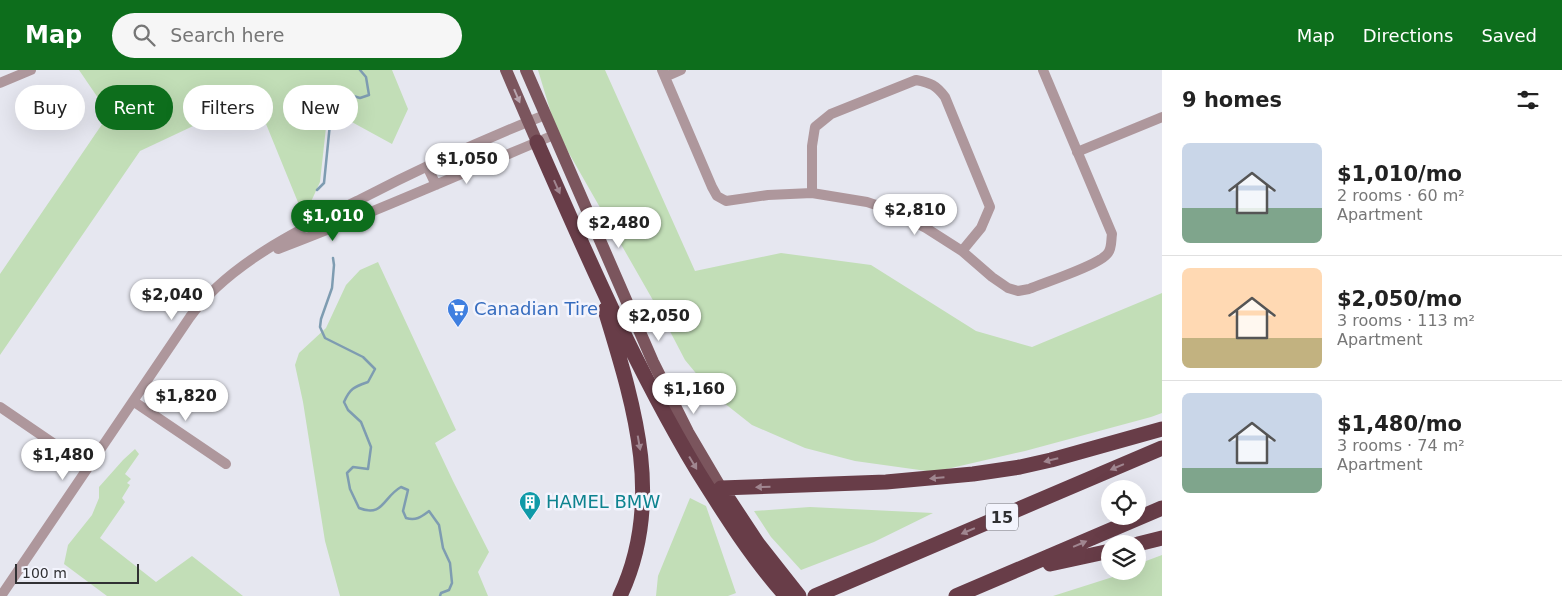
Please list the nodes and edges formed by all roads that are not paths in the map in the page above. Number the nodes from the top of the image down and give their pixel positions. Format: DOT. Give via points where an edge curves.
graph roads {
  1 [pos="30,70"];
  2 [pos="506,70"];
  3 [pos="526,70"];
  4 [pos="681,70"];
  5 [pos="1043,70"];
  6 [pos="663,73"];
  7 [pos="0,83"];
  8 [pos="545,115"];
  9 [pos="1162,117"];
  10 [pos="528,122"];
  11 [pos="554,135"];
  12 [pos="538,142"];
  13 [pos="1077,152"];
  14 [pos="427,166"];
  15 [pos="436,185"];
  16 [pos="812,193"];
  17 [pos="962,251"];
  18 [pos="256,257"];
  19 [pos="591,264"];
  20 [pos="133,401"];
  21 [pos="0,407"];
  22 [pos="1162,429"];
  23 [pos="1162,448"];
  24 [pos="226,464"];
  25 [pos="88,467"];
  26 [pos="721,488"];
  27 [pos="1162,508"];
  28 [pos="1162,538"];
  29 [pos="1146,542"];
  30 [pos="1101,553"];
  31 [pos="1019,570"];
  32 [pos="1,596"];
  33 [pos="620,596"];
  34 [pos="786,596"];
  35 [pos="799,596"];
  36 [pos="815,596"];
  37 [pos="956,596"];
  1 -- 7 [label="street"];
  2 -- 10 [label="main road, one-way"];
  3 -- 8 [label="main road"];
  4 -- 6 [label="street"];
  5 -- 13 [label="street"];
  6 -- 16 [label="street" via="717,196 726,200"];
  8 -- 10 [label="street"];
  8 -- 11 [label="main road"];
  9 -- 13 [label="street"];
  10 -- 12 [label="main road"];
  10 -- 14 [label="street"];
  11 -- 12 [label="street"];
  11 -- 26 [label="main road" via="666,389"];
  12 -- 15 [label="street"];
  12 -- 19 [label="highway, one-way"];
  13 -- 17 [label="street" via="1112,234 1108,253 1097,262 1018,291 1008,288"];
  14 -- 15 [label="street"];
  14 -- 18 [label="street" via="308,226"];
  15 -- 18 [label="street"];
  16 -- 17 [label="street" via="867,202 894,211"];
  16 -- 17 [label="street" via="815,127 831,114 916,80 929,82 945,97 990,207 981,228"];
  18 -- 20 [label="street" via="200,304"];
  19 -- 33 [label="highway, one-way" via="624,376 643,468 640,537"];
  19 -- 34 [label="highway, one-way" via="680,442 742,539"];
  20 -- 24 [label="street"];
  20 -- 25 [label="street"];
  21 -- 25 [label="street"];
  22 -- 26 [label="highway, one-way" via="1004,470 894,482"];
  23 -- 36 [label="highway, 15, one-way"];
  25 -- 32 [label="street"];
  26 -- 35 [label="highway" via="758,544"];
  31 -- 27 [label="highway, one-way"];
  28 -- 29 [label="highway"];
  30 -- 31 [label="highway"];
  31 -- 37 [label="highway"];
}
